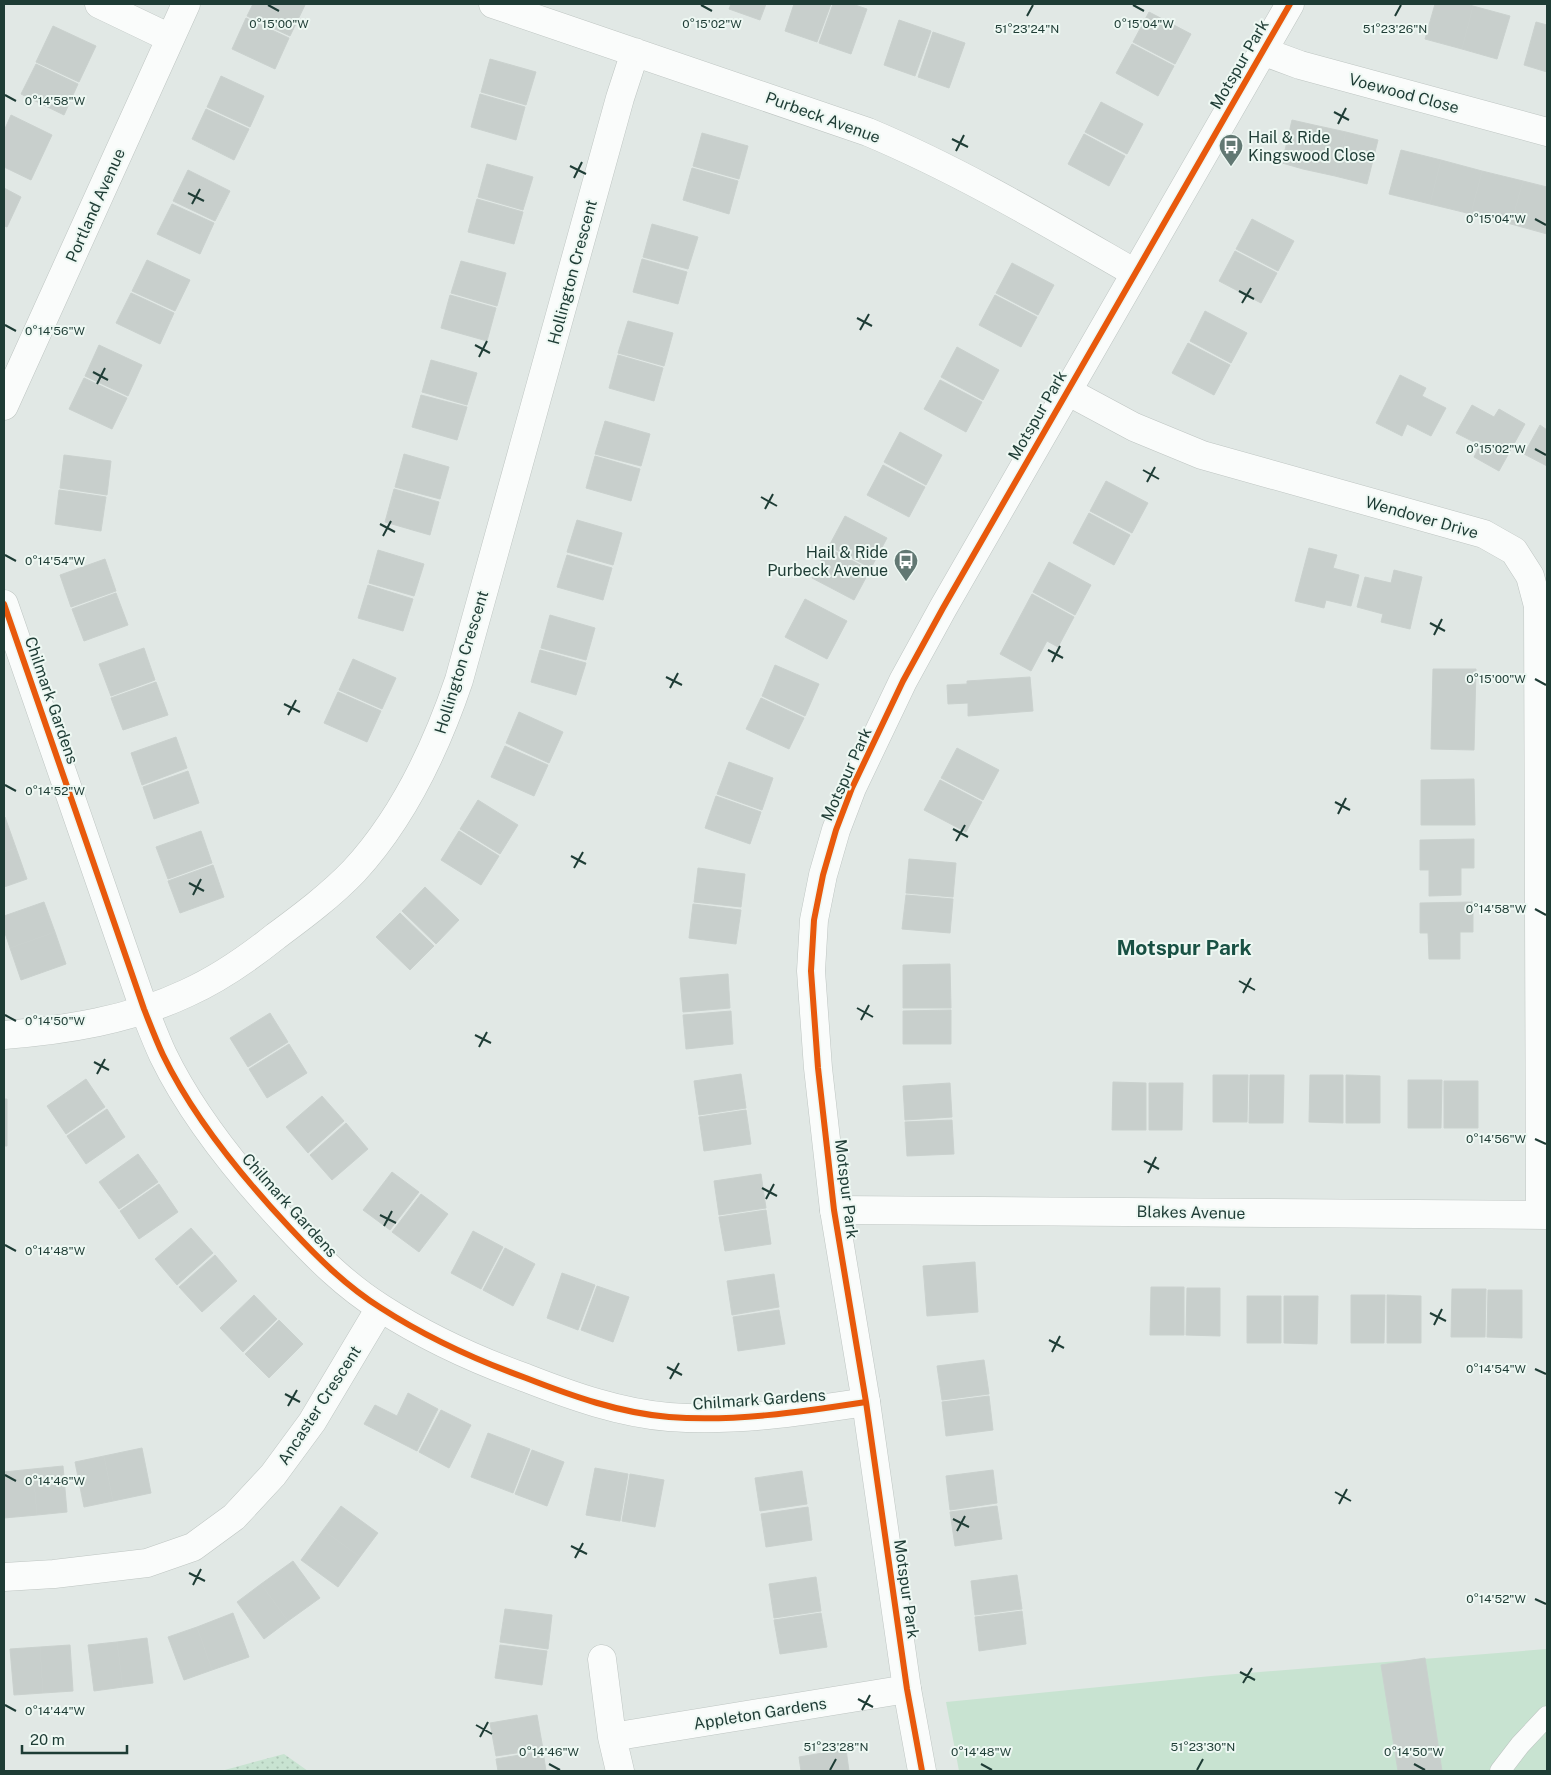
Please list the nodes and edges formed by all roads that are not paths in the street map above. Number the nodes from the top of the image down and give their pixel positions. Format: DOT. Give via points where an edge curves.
graph roads {
  1 [pos="99,4"];
  2 [pos="186,4"];
  3 [pos="493,4"];
  4 [pos="1290,4"];
  5 [pos="170,38"];
  6 [pos="1262,51"];
  7 [pos="635,52"];
  8 [pos="1547,132"];
  9 [pos="1135,273"];
  10 [pos="1067,390"];
  11 [pos="4,406"];
  12 [pos="4,604"];
  13 [pos="144,1009"];
  14 [pos="4,1035"];
  15 [pos="834,1210"];
  16 [pos="1544,1215"];
  17 [pos="380,1308"];
  18 [pos="866,1402"];
  19 [pos="4,1577"];
  20 [pos="602,1659"];
  21 [pos="907,1689"];
  22 [pos="1547,1716"];
  23 [pos="612,1736"];
  24 [pos="620,1771"];
  25 [pos="922,1771"];
  26 [pos="1500,1771"];
  1 -- 5 [label="street"];
  2 -- 5 [label="street, Portland Avenue"];
  3 -- 7 [label="street, Purbeck Avenue"];
  4 -- 6 [label="street, Motspur Park"];
  5 -- 11 [label="street, Portland Avenue"];
  6 -- 8 [label="street, Voewood Close" via="1300,65"];
  6 -- 9 [label="street, Motspur Park"];
  7 -- 9 [label="street, Purbeck Avenue" via="904,147"];
  7 -- 13 [label="street, Hollington Crescent" via="459,680 446,721 426,763 380,838 354,870 323,899 256,952 188,993"];
  9 -- 10 [label="street, Motspur Park"];
  10 -- 15 [label="street, Motspur Park" via="904,681 852,788 822,875 814,920 811,971"];
  10 -- 16 [label="street, Wendover Drive" via="1134,427 1202,455 1484,534 1514,551 1530,576 1538,606"];
  12 -- 13 [label="street, Chilmark Gardens"];
  13 -- 14 [label="street, Hollington Crescent" via="107,1020"];
  13 -- 17 [label="street, Chilmark Gardens" via="168,1064 228,1156 262,1199 311,1251 339,1278"];
  15 -- 16 [label="street, Blakes Avenue"];
  15 -- 18 [label="street, Motspur Park"];
  17 -- 18 [label="street, Chilmark Gardens" via="436,1340 492,1366 618,1409 707,1419"];
  17 -- 19 [label="street, Ancaster Crescent" via="312,1422 273,1475 234,1518 193,1547 147,1563"];
  18 -- 21 [label="street, Motspur Park"];
  20 -- 23 [label="street"];
  21 -- 23 [label="street, Appleton Gardens"];
  21 -- 25 [label="street, Motspur Park"];
  22 -- 26 [label="lane"];
  23 -- 24 [label="street"];
}
